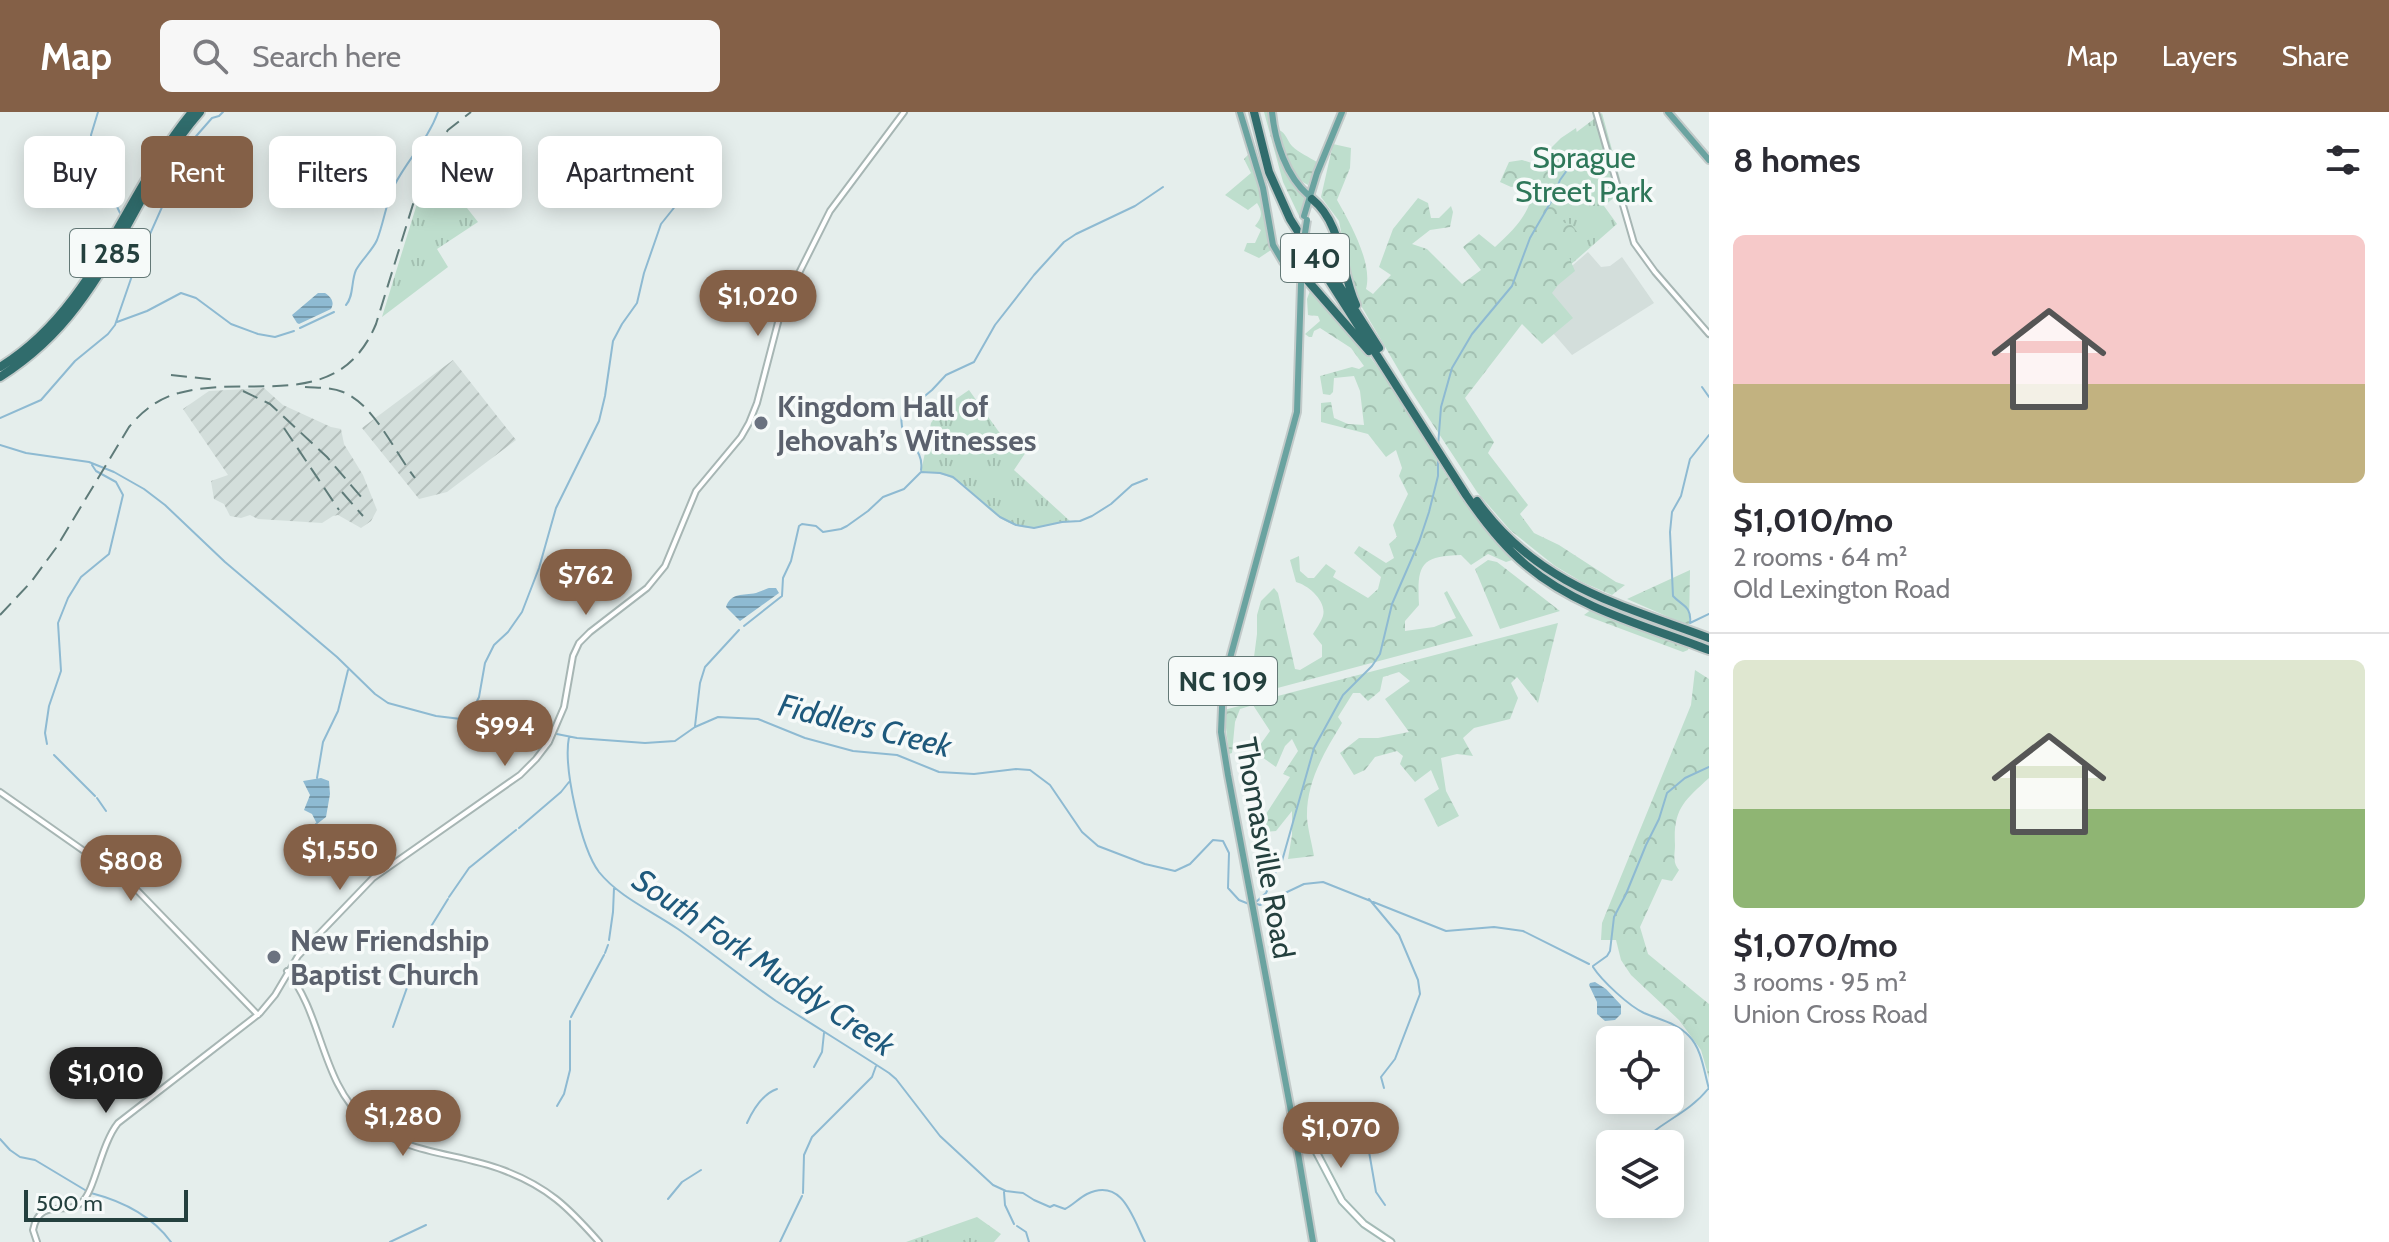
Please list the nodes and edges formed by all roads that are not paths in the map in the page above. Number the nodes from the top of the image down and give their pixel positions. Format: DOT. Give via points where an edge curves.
graph roads {
  1 [pos="192,112"];
  2 [pos="200,112"];
  3 [pos="904,112"];
  4 [pos="1240,112"];
  5 [pos="1256,112"];
  6 [pos="1272,112"];
  7 [pos="1342,112"];
  8 [pos="1596,112"];
  9 [pos="1668,112"];
  10 [pos="1709,160"];
  11 [pos="1322,162"];
  12 [pos="1312,186"];
  13 [pos="1302,190"];
  14 [pos="1310,198"];
  15 [pos="1299,273"];
  16 [pos="1310,282"];
  17 [pos="1301,288"];
  18 [pos="1299,319"];
  19 [pos="1709,334"];
  20 [pos="1372,338"];
  21 [pos="0,367"];
  22 [pos="0,377"];
  23 [pos="1400,392"];
  24 [pos="1705,637"];
  25 [pos="1704,648"];
  26 [pos="0,792"];
  27 [pos="287,971"];
  28 [pos="258,1015"];
  29 [pos="1291,1118"];
  30 [pos="37,1242"];
  31 [pos="599,1242"];
  32 [pos="1313,1242"];
  33 [pos="1391,1242"];
  1 -- 21 [label="highway, I 285" via="165,147 76,296 36,340"];
  2 -- 22 [label="highway, I 285" via="171,149 78,305 43,344"];
  3 -- 27 [label="street" via="830,211 779,315 752,417 696,491 665,566 647,588 579,643 564,707 549,742 520,775 373,878"];
  4 -- 15 [label="main road" via="1263,188 1273,245 1283,262"];
  5 -- 20 [label="highway, I 40" via="1284,197"];
  5 -- 23 [label="highway, I 40" via="1283,207"];
  6 -- 13 [label="main road" via="1286,166"];
  7 -- 11 [label="main road, Thomasville Road"];
  8 -- 19 [label="street" via="1634,243"];
  9 -- 10 [label="main road"];
  11 -- 12 [label="main road, Thomasville Road"];
  11 -- 14 [label="main road, Thomasville Road"];
  12 -- 13 [label="main road"];
  12 -- 14 [label="main road, Thomasville Road"];
  13 -- 14 [label="main road"];
  14 -- 15 [label="main road, Thomasville Road / NC 109, bridge"];
  14 -- 20 [label="highway" via="1331,221 1348,285"];
  15 -- 16 [label="highway"];
  15 -- 17 [label="main road, Thomasville Road / NC 109"];
  15 -- 18 [label="main road, Thomasville Road / NC 109"];
  16 -- 17 [label="highway"];
  16 -- 23 [label="highway"];
  17 -- 18 [label="main road, Thomasville Road / NC 109"];
  18 -- 29 [label="main road, Thomasville Road / NC 109" via="1297,412 1227,662 1220,707"];
  20 -- 24 [label="highway, I 40" via="1468,489 1509,539 1565,581"];
  23 -- 25 [label="highway, I 40" via="1479,514 1527,566 1585,602"];
  26 -- 28 [label="street" via="131,884"];
  27 -- 28 [label="street"];
  27 -- 31 [label="street" via="340,1089 366,1121 416,1149 482,1163 540,1187"];
  28 -- 30 [label="street" via="117,1124 85,1199 39,1215 33,1230"];
  29 -- 32 [label="main road, Thomasville Road / NC 109"];
  29 -- 33 [label="main road" via="1300,1121 1349,1210"];
}
